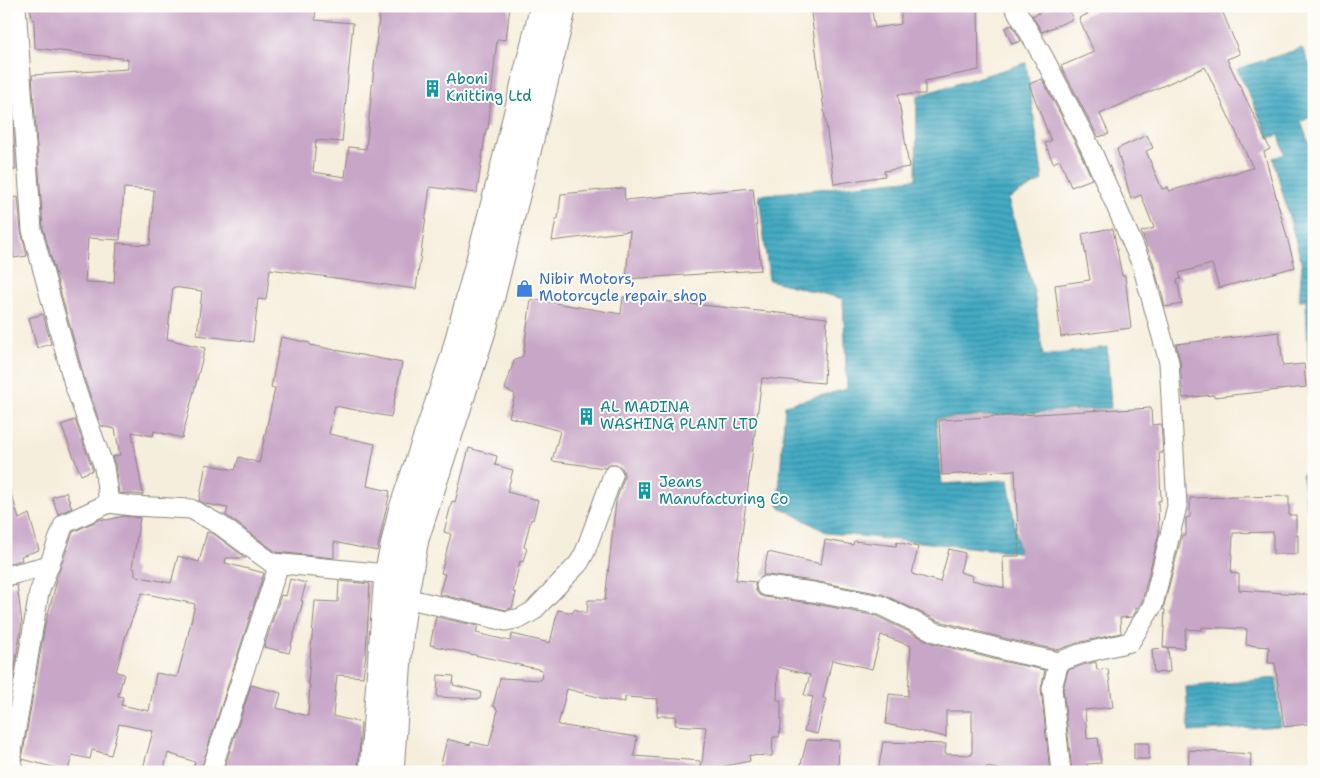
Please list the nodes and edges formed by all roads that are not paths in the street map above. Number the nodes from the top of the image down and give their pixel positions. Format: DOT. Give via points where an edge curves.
graph roads {
  1 [pos="16,6"];
  2 [pos="543,6"];
  3 [pos="564,6"];
  4 [pos="1014,6"];
  5 [pos="474,322"];
  6 [pos="612,475"];
  7 [pos="109,503"];
  8 [pos="279,564"];
  9 [pos="50,565"];
  10 [pos="388,574"];
  11 [pos="6,576"];
  12 [pos="766,586"];
  13 [pos="404,598"];
  14 [pos="1059,662"];
  15 [pos="13,772"];
  16 [pos="211,772"];
  17 [pos="372,772"];
  18 [pos="391,772"];
  19 [pos="1061,772"];
  1 -- 7 [label="street" via="32,230 74,384 104,467"];
  2 -- 5 [label="main road" via="502,172"];
  3 -- 5 [label="main road"];
  4 -- 14 [label="street" via="1090,147 1142,265 1169,362 1177,506 1153,605 1130,642"];
  5 -- 10 [label="main road" via="453,358 401,511"];
  5 -- 13 [label="main road" via="416,539"];
  6 -- 13 [label="street" via="579,563 527,615 506,621"];
  7 -- 8 [label="street" via="191,509 220,525 272,563"];
  7 -- 9 [label="street" via="64,524"];
  8 -- 10 [label="street"];
  8 -- 16 [label="street"];
  9 -- 11 [label="street"];
  9 -- 15 [label="street" via="39,593 11,758"];
  10 -- 17 [label="main road"];
  12 -- 14 [label="street" via="880,605 935,632"];
  13 -- 18 [label="main road"];
  14 -- 19 [label="street" via="1052,688"];
}
